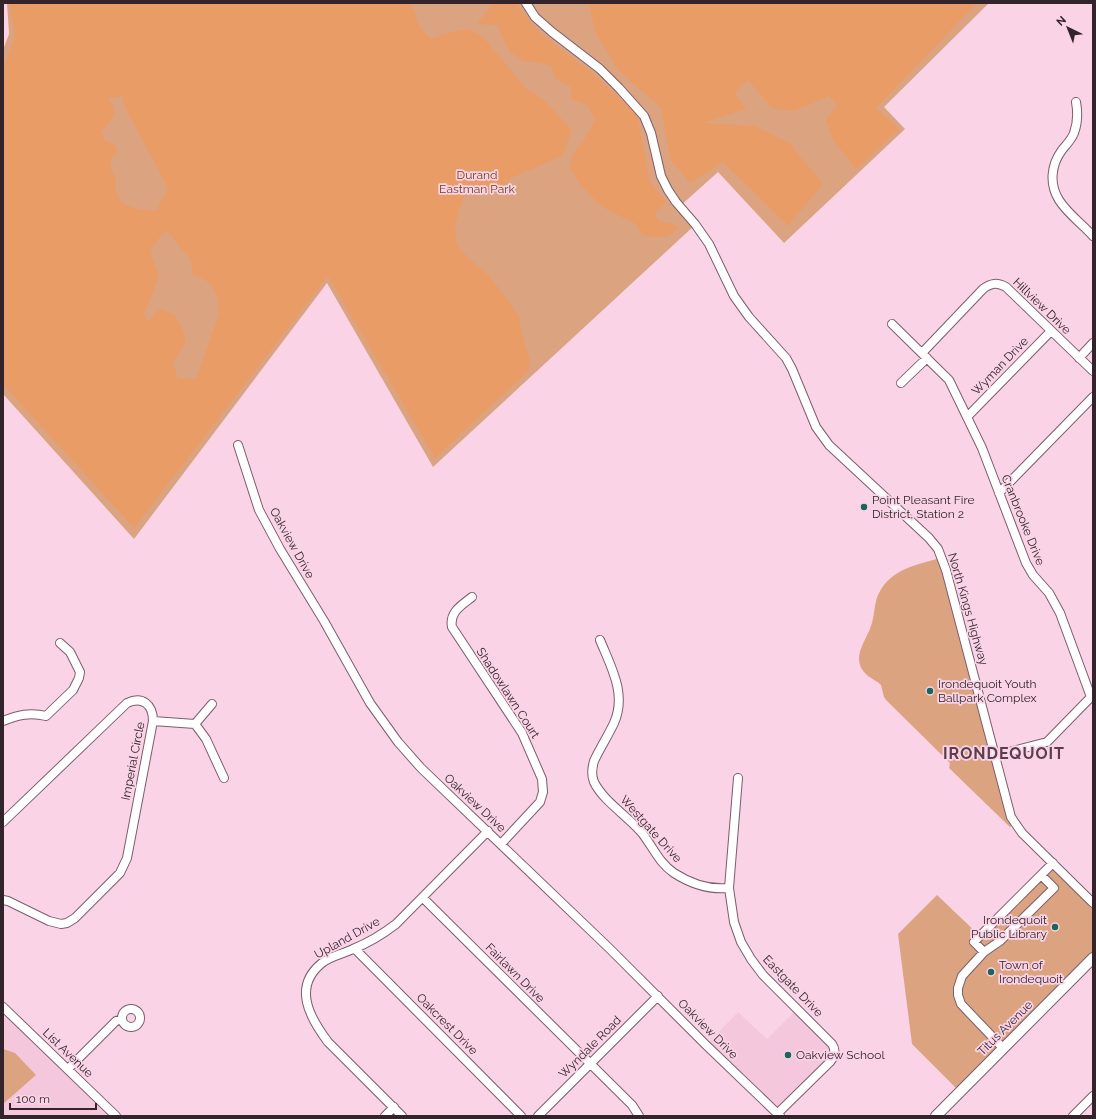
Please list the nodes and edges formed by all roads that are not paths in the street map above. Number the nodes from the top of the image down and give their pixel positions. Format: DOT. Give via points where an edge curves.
graph roads {
  1 [pos="526,3"];
  2 [pos="1076,102"];
  3 [pos="1093,236"];
  4 [pos="892,324"];
  5 [pos="1051,331"];
  6 [pos="1093,343"];
  7 [pos="924,356"];
  8 [pos="1079,358"];
  9 [pos="1093,371"];
  10 [pos="901,383"];
  11 [pos="1093,397"];
  12 [pos="967,417"];
  13 [pos="238,445"];
  14 [pos="999,493"];
  15 [pos="472,597"];
  16 [pos="600,640"];
  17 [pos="60,643"];
  18 [pos="212,704"];
  19 [pos="3,721"];
  20 [pos="153,721"];
  21 [pos="195,724"];
  22 [pos="994,756"];
  23 [pos="224,778"];
  24 [pos="738,778"];
  25 [pos="3,822"];
  26 [pos="488,831"];
  27 [pos="501,844"];
  28 [pos="1053,863"];
  29 [pos="1041,875"];
  30 [pos="729,888"];
  31 [pos="422,898"];
  32 [pos="3,900"];
  33 [pos="1093,903"];
  34 [pos="355,949"];
  35 [pos="984,952"];
  36 [pos="1093,958"];
  37 [pos="658,996"];
  38 [pos="3,1007"];
  39 [pos="122,1019"];
  40 [pos="1003,1048"];
  41 [pos="590,1065"];
  42 [pos="68,1070"];
  43 [pos="1093,1096"];
  44 [pos="394,1107"];
  45 [pos="779,1115"];
  46 [pos="1077,1115"];
  47 [pos="116,1116"];
  48 [pos="385,1116"];
  49 [pos="402,1116"];
  50 [pos="522,1116"];
  51 [pos="538,1116"];
  52 [pos="639,1116"];
  53 [pos="936,1116"];
  1 -- 22 [label="street, North Kings Highway" via="535,17 600,69 644,116 651,133 661,176 668,190 709,244 734,296 749,317 786,358 816,427 829,445 938,549"];
  2 -- 3 [label="street" via="1077,124 1074,134 1056,161 1053,181 1059,200"];
  4 -- 7 [label="street, Cranbrooke Drive"];
  5 -- 7 [label="street, Hillview Drive" via="1006,287 994,283 983,289"];
  5 -- 8 [label="street, Hillview Drive"];
  5 -- 12 [label="street, Wyman Drive"];
  6 -- 8 [label="street"];
  7 -- 10 [label="street, Hillview Drive"];
  7 -- 12 [label="street, Cranbrooke Drive" via="949,380"];
  8 -- 9 [label="street, Hillview Drive"];
  11 -- 14 [label="street"];
  12 -- 14 [label="street, Cranbrooke Drive"];
  13 -- 26 [label="street, Oakview Drive" via="264,520 370,703 413,760"];
  14 -- 22 [label="street, Cranbrooke Drive" via="1028,567 1049,593 1060,613 1092,697 1047,742"];
  15 -- 27 [label="street, Shadowlawn Court" via="454,612 452,627 522,733 544,786 540,802"];
  16 -- 30 [label="street, Westgate Drive" via="617,682 620,698 615,722 594,761 593,781 642,833 666,867 697,885"];
  17 -- 19 [label="street" via="70,652 80,672 76,686 46,716 24,714"];
  18 -- 21 [label="street"];
  20 -- 21 [label="street"];
  20 -- 25 [label="street, Imperial Circle" via="152,710 144,701 133,700 127,703"];
  20 -- 32 [label="street, Imperial Circle" via="127,858 120,873 80,914 67,923 49,921"];
  21 -- 23 [label="street" via="206,739"];
  22 -- 28 [label="street, North Kings Highway" via="1014,822 1024,836"];
  24 -- 30 [label="street, Eastgate Drive"];
  26 -- 27 [label="street, Oakview Drive"];
  26 -- 31 [label="street, Upland Drive"];
  27 -- 37 [label="street, Oakview Drive"];
  28 -- 29 [label="street"];
  28 -- 33 [label="street, North Kings Highway"];
  29 -- 35 [label="street" via="974,942"];
  29 -- 35 [label="street" via="1054,888 1000,941"];
  30 -- 45 [label="street, Eastgate Drive" via="734,922 751,959 763,975 835,1050 830,1062"];
  31 -- 34 [label="street, Upland Drive" via="389,929"];
  31 -- 41 [label="street, Fairlawn Drive"];
  34 -- 44 [label="street, Upland Drive" via="329,959 316,969 307,985 306,1003 315,1024 328,1042"];
  34 -- 50 [label="street, Oakcrest Drive"];
  35 -- 40 [label="street" via="962,976 958,995 961,1004"];
  36 -- 40 [label="main road, Titus Avenue"];
  37 -- 41 [label="street, Wyndale Road"];
  37 -- 45 [label="street, Oakview Drive"];
  38 -- 42 [label="street, List Avenue"];
  39 -- 42 [label="street" via="116,1021"];
  40 -- 53 [label="main road, Titus Avenue"];
  41 -- 51 [label="street, Wyndale Road"];
  41 -- 52 [label="street, Fairlawn Drive" via="632,1105"];
  42 -- 47 [label="street, List Avenue"];
  43 -- 46 [label="street"];
  44 -- 48 [label="street"];
  44 -- 49 [label="street, Upland Drive"];
}
